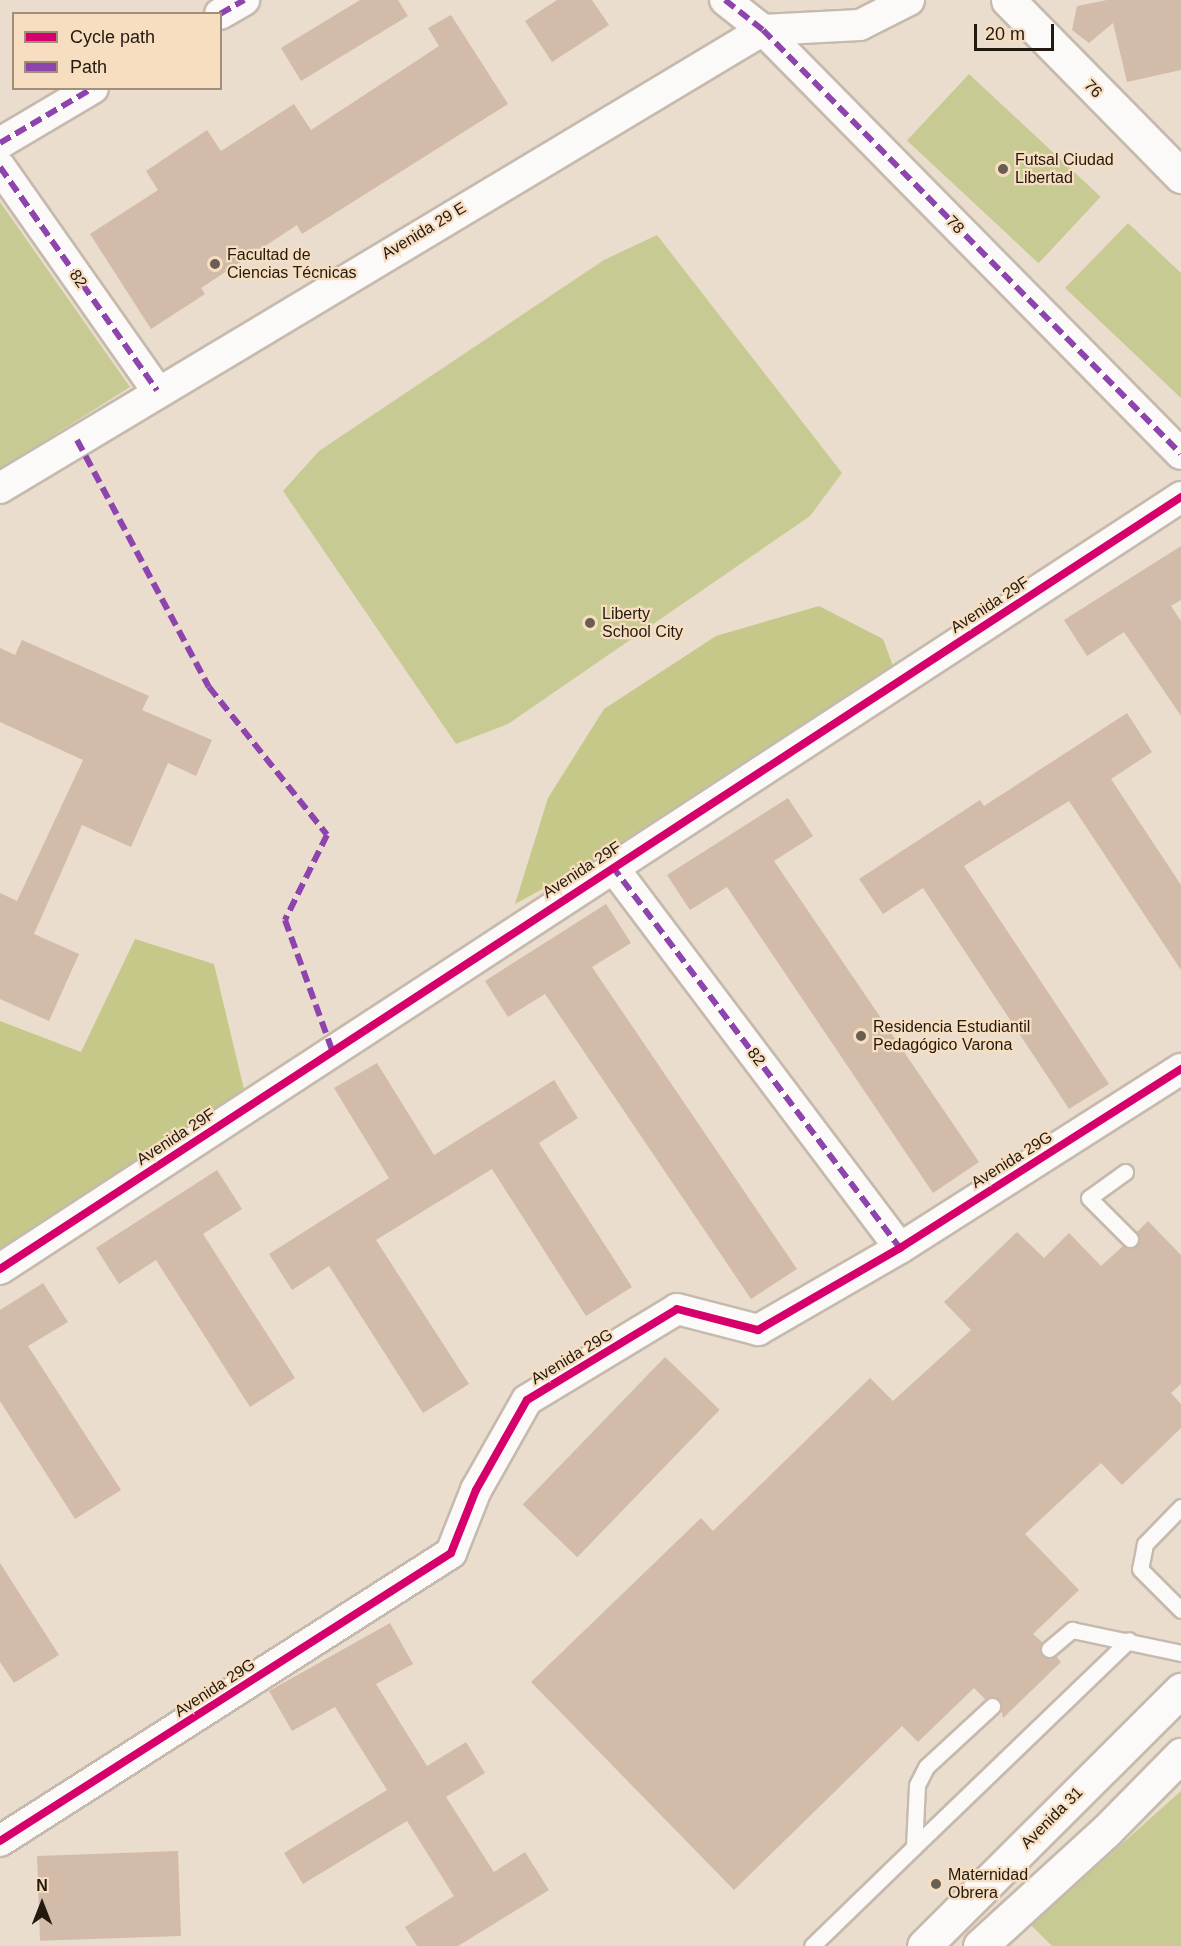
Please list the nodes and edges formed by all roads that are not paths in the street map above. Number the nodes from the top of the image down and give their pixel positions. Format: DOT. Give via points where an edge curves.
graph roads {
  1 [pos="244,0"];
  2 [pos="725,0"];
  3 [pos="812,0"];
  4 [pos="909,0"];
  5 [pos="1008,0"];
  6 [pos="222,13"];
  7 [pos="777,27"];
  8 [pos="90,90"];
  9 [pos="0,143"];
  10 [pos="0,167"];
  11 [pos="1181,176"];
  12 [pos="157,390"];
  13 [pos="1181,454"];
  14 [pos="0,488"];
  15 [pos="1181,497"];
  16 [pos="612,866"];
  17 [pos="1181,1068"];
  18 [pos="1125,1172"];
  19 [pos="1130,1239"];
  20 [pos="900,1248"];
  21 [pos="0,1269"];
  22 [pos="1181,1507"];
  23 [pos="1181,1610"];
  24 [pos="1129,1640"];
  25 [pos="1049,1649"];
  26 [pos="1181,1653"];
  27 [pos="1181,1690"];
  28 [pos="992,1706"];
  29 [pos="1181,1755"];
  30 [pos="0,1841"];
  31 [pos="914,1847"];
  32 [pos="812,1946"];
  33 [pos="924,1946"];
  34 [pos="980,1946"];
  1 -- 6 [label="street"];
  2 -- 7 [label="street, 78"];
  3 -- 7 [label="street, Avenida 29 E"];
  4 -- 7 [label="street" via="860,25"];
  5 -- 11 [label="main road, 76"];
  7 -- 12 [label="street, Avenida 29 E"];
  7 -- 13 [label="street, 78"];
  8 -- 9 [label="street"];
  10 -- 12 [label="street, 82"];
  12 -- 14 [label="street, Avenida 29 E"];
  15 -- 16 [label="street, Avenida 29F"];
  16 -- 20 [label="street, 82"];
  16 -- 21 [label="street, Avenida 29F"];
  17 -- 20 [label="street, Avenida 29G"];
  18 -- 19 [label="lane" via="1089,1198"];
  20 -- 30 [label="street, Avenida 29G" via="758,1330 677,1309 527,1400 476,1490 450,1553"];
  22 -- 23 [label="lane" via="1145,1544 1140,1569"];
  24 -- 25 [label="lane" via="1072,1630"];
  24 -- 26 [label="lane"];
  24 -- 31 [label="lane"];
  27 -- 33 [label="main road, Avenida 31"];
  28 -- 31 [label="lane" via="926,1767 917,1785"];
  29 -- 34 [label="main road" via="1106,1831"];
  31 -- 32 [label="lane"];
}
